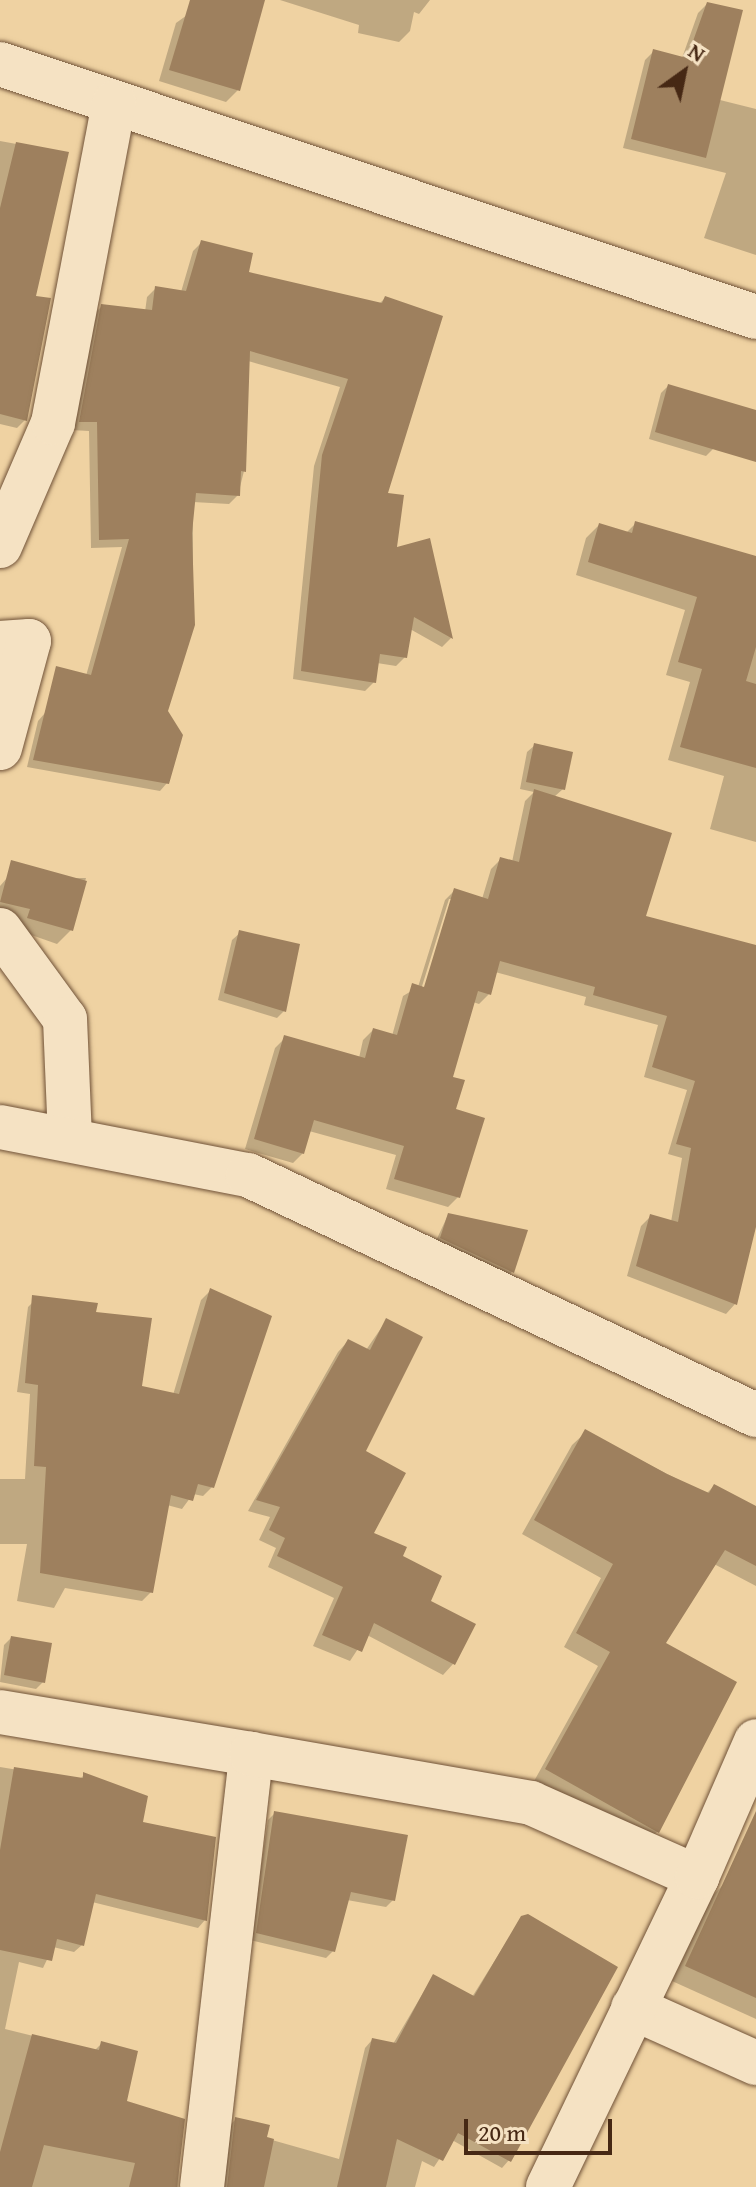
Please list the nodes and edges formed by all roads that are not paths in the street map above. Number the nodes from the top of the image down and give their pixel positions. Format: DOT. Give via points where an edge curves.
graph roads {
  1 [pos="0,64"];
  2 [pos="114,103"];
  3 [pos="756,317"];
  4 [pos="0,546"];
  5 [pos="0,643"];
  6 [pos="0,748"];
  7 [pos="0,930"];
  8 [pos="0,1127"];
  9 [pos="70,1140"];
  10 [pos="756,1415"];
  11 [pos="0,1712"];
  12 [pos="756,1741"];
  13 [pos="251,1754"];
  14 [pos="697,1877"];
  15 [pos="633,2008"];
  16 [pos="756,2063"];
  17 [pos="202,2187"];
  18 [pos="548,2187"];
  1 -- 2 [label="street"];
  2 -- 3 [label="street"];
  2 -- 4 [label="street" via="53,423"];
  5 -- 6 [label="street" via="29,641"];
  7 -- 9 [label="street" via="65,1019"];
  8 -- 9 [label="street"];
  9 -- 10 [label="street" via="248,1175"];
  11 -- 13 [label="street"];
  12 -- 14 [label="street"];
  13 -- 14 [label="street" via="531,1803"];
  13 -- 17 [label="street"];
  14 -- 15 [label="street"];
  15 -- 16 [label="street"];
  15 -- 18 [label="street"];
}
